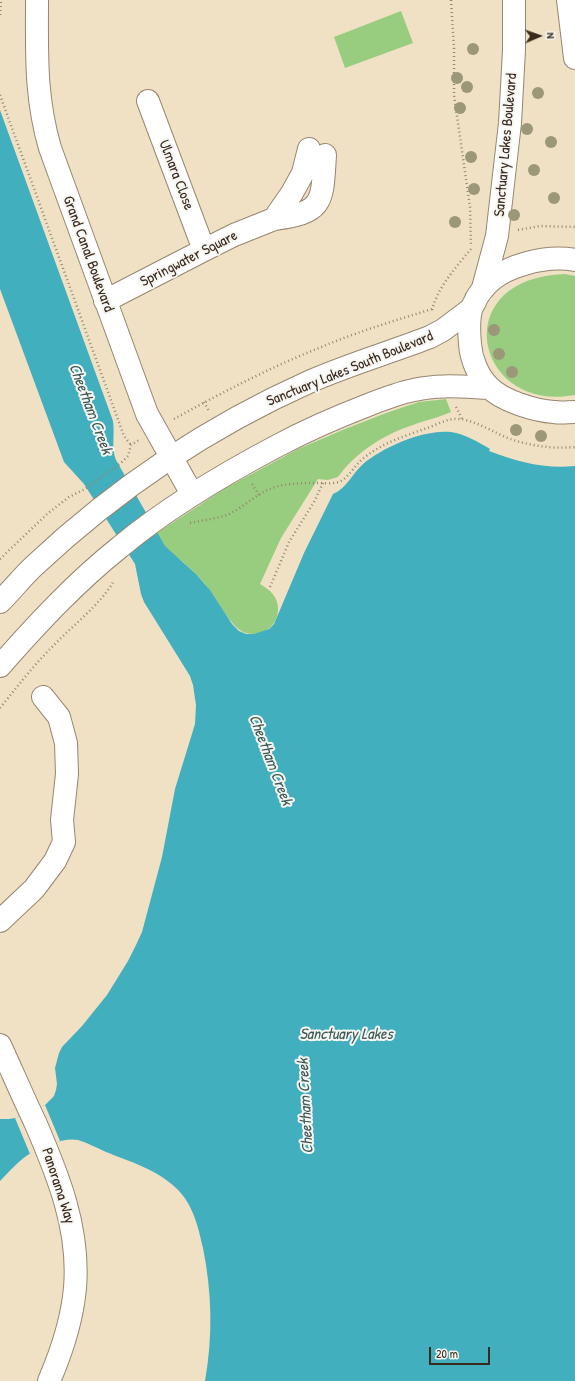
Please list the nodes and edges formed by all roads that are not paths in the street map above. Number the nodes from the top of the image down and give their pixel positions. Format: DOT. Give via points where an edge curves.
graph roads {
  1 [pos="37,0"];
  2 [pos="514,0"];
  3 [pos="568,0"];
  4 [pos="575,58"];
  5 [pos="148,101"];
  6 [pos="317,149"];
  7 [pos="204,250"];
  8 [pos="575,260"];
  9 [pos="483,288"];
  10 [pos="105,301"];
  11 [pos="471,309"];
  12 [pos="489,388"];
  13 [pos="575,412"];
  14 [pos="170,458"];
  15 [pos="192,494"];
  16 [pos="0,602"];
  17 [pos="0,666"];
  18 [pos="43,697"];
  19 [pos="0,921"];
  20 [pos="0,1045"];
  21 [pos="49,1381"];
  1 -- 10 [label="street, Grand Canal Boulevard" via="37,79 44,128"];
  2 -- 9 [label="street, Sanctuary Lakes Boulevard" via="510,123 497,236"];
  3 -- 4 [label="street"];
  5 -- 7 [label="street, Ulmara Close"];
  6 -- 7 [label="street, Springwater Square" via="274,219"];
  7 -- 10 [label="street, Springwater Square"];
  8 -- 9 [label="street" via="541,259 524,264 496,277"];
  9 -- 11 [label="street"];
  10 -- 14 [label="street, Grand Canal Boulevard" via="147,414"];
  11 -- 12 [label="street" via="468,332 471,354"];
  11 -- 14 [label="street, Sanctuary Lakes South Boulevard" via="437,334 312,381 265,403"];
  12 -- 13 [label="street" via="514,402 535,409"];
  12 -- 15 [label="street" via="428,387 381,400 296,436"];
  14 -- 15 [label="street, Grand Canal Boulevard"];
  14 -- 16 [label="street, Sanctuary Lakes South Boulevard" via="99,510 34,565"];
  15 -- 17 [label="street" via="119,547 59,602"];
  18 -- 19 [label="street" via="59,717 66,743 62,820 64,842 55,861 34,889"];
  20 -- 21 [label="street, Panorama Way" via="46,1147 70,1217 75,1270 72,1314"];
}
